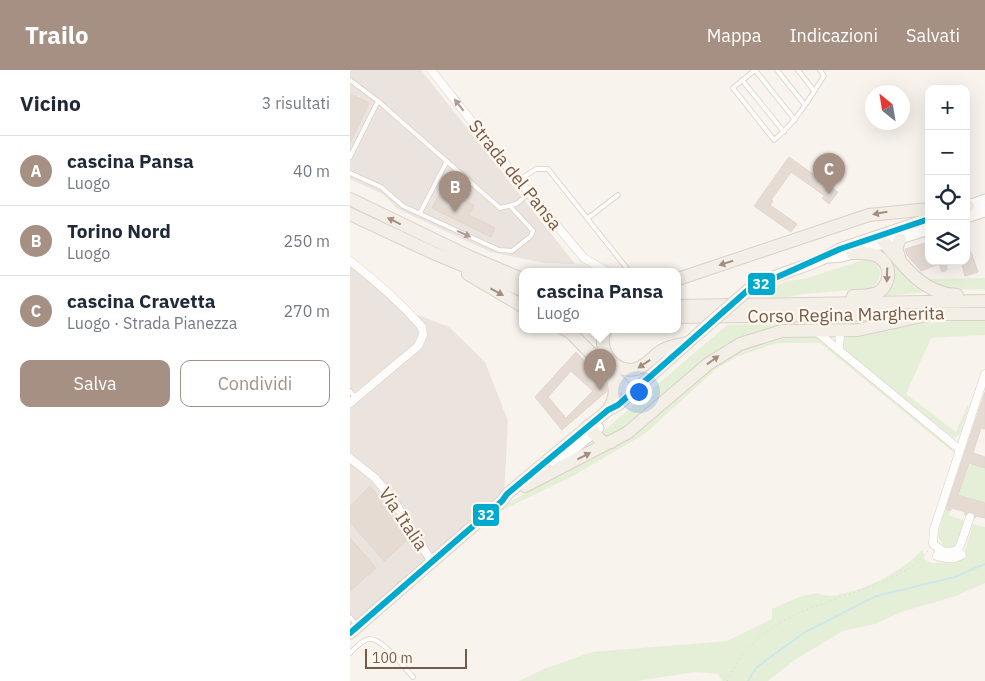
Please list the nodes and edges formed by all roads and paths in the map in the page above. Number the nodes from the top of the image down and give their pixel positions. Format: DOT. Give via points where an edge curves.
graph roads {
  1 [pos="431,70"];
  2 [pos="755,70"];
  3 [pos="777,70"];
  4 [pos="798,70"];
  5 [pos="820,70"];
  6 [pos="350,80"];
  7 [pos="742,80"];
  8 [pos="814,91"];
  9 [pos="378,100"];
  10 [pos="805,106"];
  11 [pos="795,120"];
  12 [pos="784,132"];
  13 [pos="350,157"];
  14 [pos="447,161"];
  15 [pos="350,173"];
  16 [pos="519,181"];
  17 [pos="529,194"];
  18 [pos="618,195"];
  19 [pos="350,199"];
  20 [pos="985,200"];
  21 [pos="511,207"];
  22 [pos="970,208"];
  23 [pos="925,209"];
  24 [pos="970,209"];
  25 [pos="985,211"];
  26 [pos="420,213"];
  27 [pos="350,214"];
  28 [pos="588,218"];
  29 [pos="927,220"];
  30 [pos="925,230"];
  31 [pos="882,239"];
  32 [pos="900,239"];
  33 [pos="852,253"];
  34 [pos="443,257"];
  35 [pos="828,257"];
  36 [pos="899,258"];
  37 [pos="350,260"];
  38 [pos="466,261"];
  39 [pos="601,268"];
  40 [pos="627,268"];
  41 [pos="519,278"];
  42 [pos="681,278"];
  43 [pos="519,288"];
  44 [pos="396,299"];
  45 [pos="982,301"];
  46 [pos="519,304"];
  47 [pos="389,305"];
  48 [pos="815,305"];
  49 [pos="681,306"];
  50 [pos="931,314"];
  51 [pos="985,314"];
  52 [pos="681,318"];
  53 [pos="817,332"];
  54 [pos="840,332"];
  55 [pos="568,333"];
  56 [pos="605,333"];
  57 [pos="687,343"];
  58 [pos="839,350"];
  59 [pos="608,369"];
  60 [pos="985,374"];
  61 [pos="350,390"];
  62 [pos="630,394"];
  63 [pos="353,401"];
  64 [pos="613,408"];
  65 [pos="590,429"];
  66 [pos="611,442"];
  67 [pos="959,449"];
  68 [pos="350,458"];
  69 [pos="525,486"];
  70 [pos="502,501"];
  71 [pos="970,517"];
  72 [pos="933,544"];
  73 [pos="940,550"];
  74 [pos="962,555"];
  75 [pos="432,562"];
  76 [pos="350,617"];
  77 [pos="354,630"];
  78 [pos="350,653"];
  79 [pos="413,677"];
  80 [pos="727,681"];
  16 -- 1 [label="street, Strada del Pansa, one-way"];
  2 -- 7 [label="lane"];
  2 -- 11 [label="lane"];
  3 -- 10 [label="lane"];
  4 -- 8 [label="lane"];
  5 -- 8 [label="lane" via="824,76"];
  6 -- 9 [label="lane"];
  7 -- 12 [label="lane"];
  7 -- 12 [label="lane" via="733,88 774,140"];
  8 -- 10 [label="lane"];
  9 -- 13 [label="lane"];
  9 -- 14 [label="lane"];
  10 -- 11 [label="lane"];
  11 -- 12 [label="lane"];
  14 -- 21 [label="lane" via="500,208"];
  14 -- 26 [label="lane"];
  15 -- 26 [label="lane" via="381,187 403,206"];
  16 -- 17 [label="street, Strada del Pansa"];
  16 -- 28 [label="lane" via="536,168 548,169"];
  17 -- 21 [label="lane"];
  17 -- 39 [label="street, Strada del Pansa" via="584,258"];
  18 -- 28 [label="lane"];
  38 -- 19 [label="main road, one-way"];
  20 -- 22 [label="main road"];
  26 -- 21 [label="lane, one-way" via="499,250 512,251 534,231"];
  23 -- 42 [label="main road, one-way" via="869,215"];
  24 -- 25 [label="main road"];
  27 -- 34 [label="main road"];
  28 -- 40 [label="lane"];
  29 -- 31 [label="main road"];
  30 -- 32 [label="main road"];
  31 -- 32 [label="main road"];
  31 -- 33 [label="main road"];
  31 -- 35 [label="main road" via="840,249"];
  31 -- 36 [label="main road"];
  32 -- 36 [label="main road" via="896,248"];
  33 -- 35 [label="main road"];
  33 -- 48 [label="main road, one-way" via="871,254 882,260 889,272 885,286 873,294 848,296"];
  34 -- 38 [label="main road"];
  34 -- 46 [label="main road, one-way"];
  35 -- 57 [label="main road, bridge" via="783,272 748,290"];
  36 -- 45 [label="main road" via="918,281 930,289"];
  37 -- 44 [label="street"];
  38 -- 41 [label="main road"];
  38 -- 43 [label="main road"];
  44 -- 47 [label="lane"];
  44 -- 63 [label="street" via="422,327 423,335 418,346"];
  45 -- 48 [label="main road, Corso Regina Margherita"];
  48 -- 49 [label="main road, Corso Regina Margherita"];
  50 -- 51 [label="main road, Corso Regina Margherita"];
  50 -- 52 [label="main road, Corso Regina Margherita"];
  50 -- 54 [label="main road"];
  53 -- 54 [label="main road"];
  53 -- 58 [label="street, Corso Regina Margherita"];
  66 -- 53 [label="main road, one-way" via="638,425 728,350 769,334"];
  54 -- 58 [label="street, Corso Regina Margherita"];
  55 -- 59 [label="main road"];
  57 -- 56 [label="main road, one-way" via="659,352 641,367 627,369 617,366 605,352 602,340"];
  57 -- 62 [label="main road"];
  58 -- 67 [label="street, Corso Regina Margherita"];
  59 -- 62 [label="main road"];
  59 -- 64 [label="main road" via="615,391"];
  60 -- 67 [label="street"];
  61 -- 63 [label="lane"];
  62 -- 64 [label="main road"];
  64 -- 65 [label="main road"];
  65 -- 66 [label="main road" via="603,443"];
  65 -- 69 [label="main road"];
  65 -- 70 [label="main road"];
  69 -- 66 [label="main road, one-way"];
  67 -- 72 [label="street" via="932,537"];
  68 -- 75 [label="street, Via Italia" via="375,478 394,501"];
  69 -- 70 [label="main road"];
  70 -- 75 [label="main road"];
  71 -- 73 [label="street" via="956,551"];
  72 -- 73 [label="street"];
  72 -- 80 [label="path" via="912,568 773,626 750,645 735,663"];
  73 -- 74 [label="street" via="937,556 946,559 953,560"];
  75 -- 77 [label="main road"];
  76 -- 77 [label="lane"];
  78 -- 79 [label="lane" via="366,640 380,642"];
}
